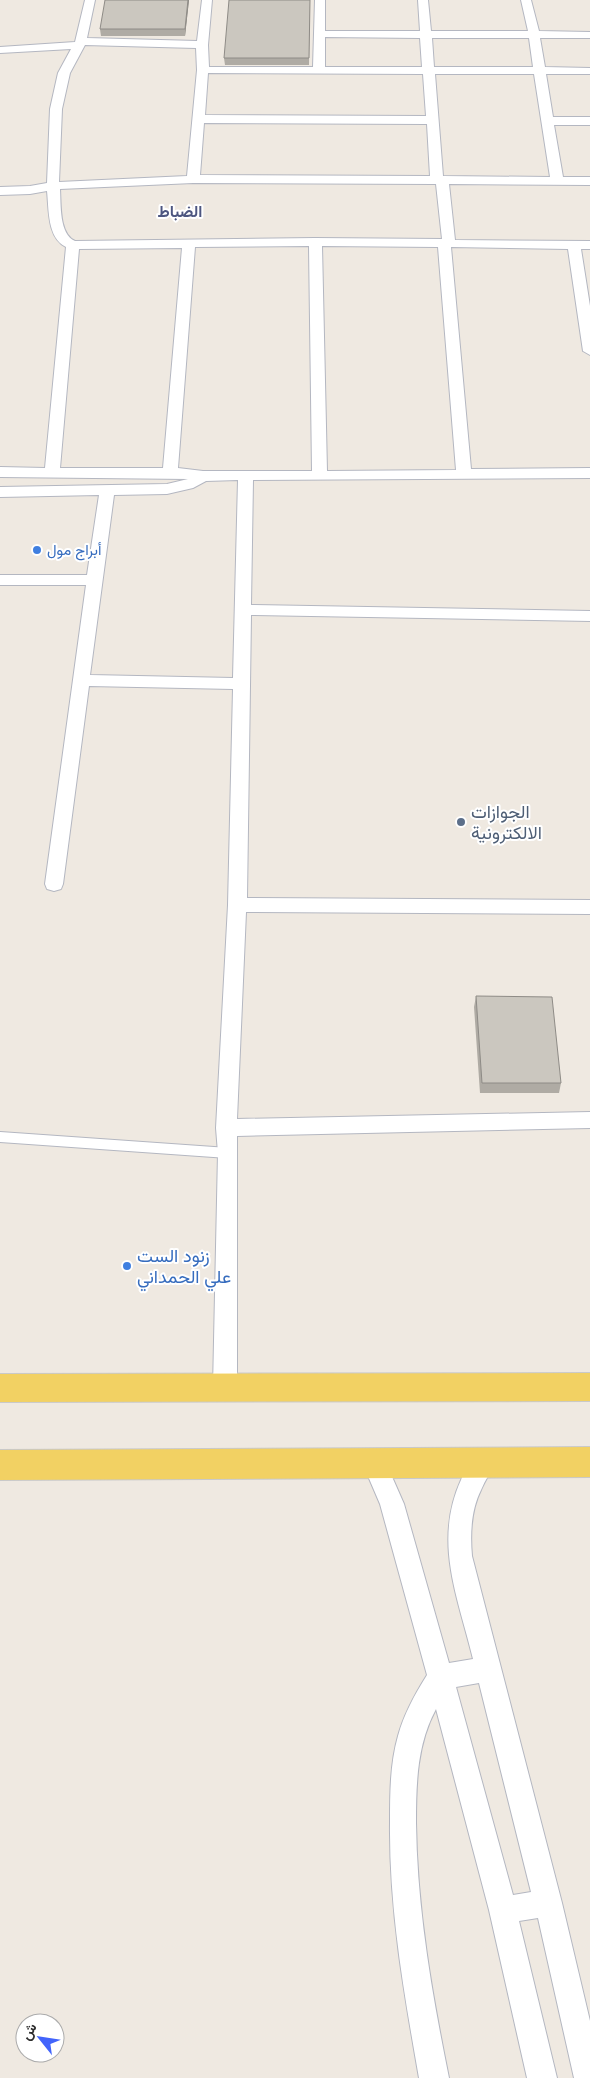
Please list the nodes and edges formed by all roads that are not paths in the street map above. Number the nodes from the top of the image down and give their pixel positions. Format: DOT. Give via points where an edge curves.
graph roads {
  1 [pos="90,0"];
  2 [pos="207,0"];
  3 [pos="320,0"];
  4 [pos="423,0"];
  5 [pos="526,0"];
  6 [pos="320,34"];
  7 [pos="426,35"];
  8 [pos="534,35"];
  9 [pos="590,35"];
  10 [pos="80,43"];
  11 [pos="202,45"];
  12 [pos="0,50"];
  13 [pos="203,70"];
  14 [pos="319,70"];
  15 [pos="429,71"];
  16 [pos="540,71"];
  17 [pos="590,71"];
  18 [pos="198,119"];
  19 [pos="433,120"];
  20 [pos="547,121"];
  21 [pos="590,121"];
  22 [pos="192,179"];
  23 [pos="440,180"];
  24 [pos="557,180"];
  25 [pos="590,181"];
  26 [pos="53,186"];
  27 [pos="0,191"];
  28 [pos="315,242"];
  29 [pos="447,243"];
  30 [pos="189,244"];
  31 [pos="73,245"];
  32 [pos="590,245"];
  33 [pos="574,246"];
  34 [pos="590,351"];
  35 [pos="0,472"];
  36 [pos="52,472"];
  37 [pos="170,473"];
  38 [pos="464,473"];
  39 [pos="590,473"];
  40 [pos="203,476"];
  41 [pos="246,476"];
  42 [pos="320,476"];
  43 [pos="107,490"];
  44 [pos="0,492"];
  45 [pos="0,580"];
  46 [pos="95,580"];
  47 [pos="244,610"];
  48 [pos="590,616"];
  49 [pos="82,680"];
  50 [pos="242,684"];
  51 [pos="54,884"];
  52 [pos="237,905"];
  53 [pos="590,908"];
  54 [pos="590,1120"];
  55 [pos="226,1128"];
  56 [pos="0,1137"];
  57 [pos="228,1153"];
  58 [pos="590,1387"];
  59 [pos="0,1388"];
  60 [pos="225,1388"];
  61 [pos="374,1462"];
  62 [pos="484,1462"];
  63 [pos="590,1462"];
  64 [pos="0,1465"];
  65 [pos="489,1669"];
  66 [pos="440,1677"];
  67 [pos="548,1902"];
  68 [pos="503,1910"];
  69 [pos="434,2078"];
  70 [pos="542,2078"];
  71 [pos="589,2078"];
  1 -- 10 [label="street"];
  2 -- 11 [label="street"];
  3 -- 6 [label="street"];
  4 -- 7 [label="street"];
  5 -- 8 [label="street"];
  6 -- 7 [label="street"];
  6 -- 14 [label="street"];
  7 -- 8 [label="street"];
  7 -- 15 [label="street"];
  8 -- 9 [label="street"];
  8 -- 16 [label="street"];
  10 -- 11 [label="street"];
  10 -- 12 [label="street"];
  10 -- 26 [label="street" via="64,73 56,109"];
  11 -- 13 [label="street"];
  13 -- 14 [label="street"];
  13 -- 18 [label="street"];
  14 -- 15 [label="street"];
  15 -- 16 [label="street"];
  15 -- 19 [label="street"];
  16 -- 17 [label="street"];
  16 -- 20 [label="street"];
  18 -- 19 [label="street"];
  18 -- 22 [label="street"];
  19 -- 23 [label="street"];
  20 -- 21 [label="street"];
  20 -- 24 [label="street"];
  22 -- 23 [label="street"];
  22 -- 26 [label="street"];
  23 -- 24 [label="street"];
  23 -- 29 [label="street"];
  24 -- 25 [label="street"];
  26 -- 27 [label="street"];
  26 -- 31 [label="street" via="60,234 64,241"];
  28 -- 29 [label="street"];
  28 -- 30 [label="street"];
  28 -- 42 [label="street"];
  29 -- 33 [label="street"];
  29 -- 38 [label="street"];
  30 -- 31 [label="street"];
  30 -- 37 [label="street"];
  31 -- 36 [label="street"];
  32 -- 33 [label="street"];
  33 -- 34 [label="street"];
  35 -- 36 [label="street"];
  36 -- 37 [label="street"];
  37 -- 40 [label="street"];
  38 -- 39 [label="street"];
  38 -- 42 [label="street"];
  40 -- 41 [label="street"];
  40 -- 43 [label="street" via="188,486 178,488"];
  41 -- 42 [label="street"];
  41 -- 47 [label="street"];
  43 -- 44 [label="street"];
  43 -- 46 [label="street"];
  45 -- 46 [label="street"];
  46 -- 49 [label="street"];
  47 -- 48 [label="street"];
  47 -- 50 [label="street"];
  49 -- 50 [label="street"];
  49 -- 51 [label="street"];
  50 -- 52 [label="street"];
  52 -- 53 [label="street"];
  52 -- 55 [label="street"];
  54 -- 55 [label="street"];
  55 -- 57 [label="street"];
  56 -- 57 [label="lane"];
  57 -- 60 [label="street"];
  58 -- 60 [label="main road"];
  59 -- 60 [label="main road"];
  61 -- 62 [label="main road"];
  61 -- 64 [label="main road"];
  61 -- 66 [label="street" via="392,1504"];
  62 -- 63 [label="main road"];
  62 -- 65 [label="street" via="467,1490 458,1538"];
  65 -- 66 [label="street"];
  65 -- 67 [label="street"];
  66 -- 68 [label="street"];
  66 -- 69 [label="street" via="428,1696 411,1737 403,1792 407,1925"];
  67 -- 68 [label="street"];
  67 -- 71 [label="street"];
  68 -- 70 [label="street"];
}
